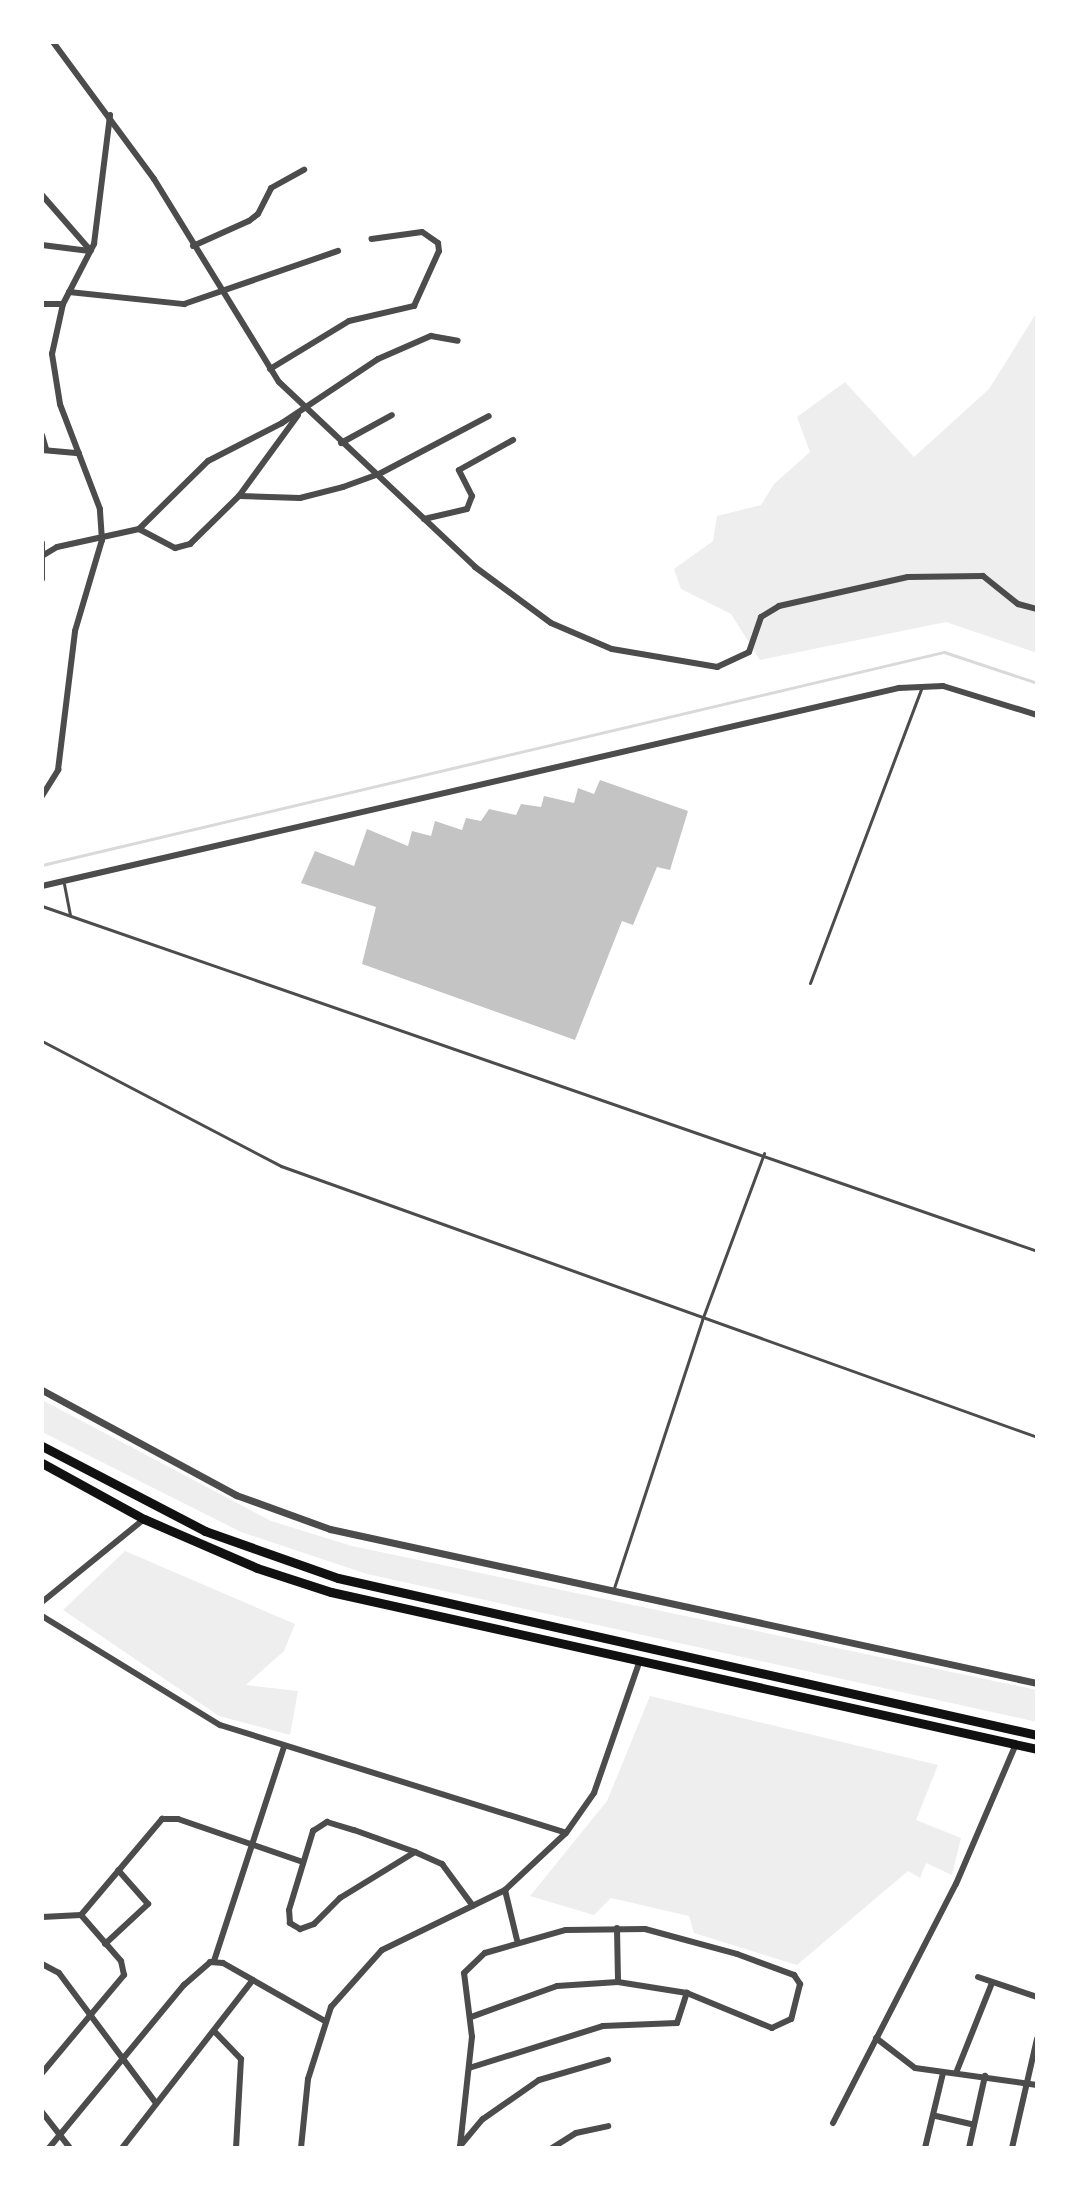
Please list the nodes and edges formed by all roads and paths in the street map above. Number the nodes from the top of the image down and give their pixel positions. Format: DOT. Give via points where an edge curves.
graph roads {
  1 [pos="53,42"];
  2 [pos="110,115"];
  3 [pos="304,170"];
  4 [pos="42,195"];
  5 [pos="371,239"];
  6 [pos="42,245"];
  7 [pos="193,246"];
  8 [pos="91,251"];
  9 [pos="338,251"];
  10 [pos="69,292"];
  11 [pos="225,293"];
  12 [pos="42,304"];
  13 [pos="63,304"];
  14 [pos="458,341"];
  15 [pos="270,369"];
  16 [pos="303,409"];
  17 [pos="392,415"];
  18 [pos="489,416"];
  19 [pos="42,435"];
  20 [pos="513,440"];
  21 [pos="341,443"];
  22 [pos="44,449"];
  23 [pos="79,453"];
  24 [pos="379,474"];
  25 [pos="239,496"];
  26 [pos="424,519"];
  27 [pos="139,529"];
  28 [pos="102,540"];
  29 [pos="42,543"];
  30 [pos="44,553"];
  31 [pos="42,579"];
  32 [pos="1037,609"];
  33 [pos="923,685"];
  34 [pos="1037,715"];
  35 [pos="42,796"];
  36 [pos="64,882"];
  37 [pos="42,886"];
  38 [pos="42,906"];
  39 [pos="70,915"];
  40 [pos="810,983"];
  41 [pos="42,1041"];
  42 [pos="764,1153"];
  43 [pos="1037,1251"];
  44 [pos="702,1320"];
  45 [pos="42,1390"];
  46 [pos="1037,1437"];
  47 [pos="42,1446"];
  48 [pos="42,1463"];
  49 [pos="144,1519"];
  50 [pos="613,1591"];
  51 [pos="42,1602"];
  52 [pos="42,1616"];
  53 [pos="639,1663"];
  54 [pos="1037,1683"];
  55 [pos="1037,1735"];
  56 [pos="1016,1744"];
  57 [pos="284,1747"];
  58 [pos="1037,1749"];
  59 [pos="566,1833"];
  60 [pos="249,1845"];
  61 [pos="415,1852"];
  62 [pos="303,1862"];
  63 [pos="118,1870"];
  64 [pos="505,1890"];
  65 [pos="473,1906"];
  66 [pos="81,1915"];
  67 [pos="42,1917"];
  68 [pos="617,1928"];
  69 [pos="517,1940"];
  70 [pos="105,1944"];
  71 [pos="214,1961"];
  72 [pos="42,1964"];
  73 [pos="978,1977"];
  74 [pos="253,1980"];
  75 [pos="618,1982"];
  76 [pos="992,1983"];
  77 [pos="687,1993"];
  78 [pos="1037,1997"];
  79 [pos="89,2017"];
  80 [pos="471,2017"];
  81 [pos="323,2020"];
  82 [pos="214,2031"];
  83 [pos="876,2038"];
  84 [pos="1037,2039"];
  85 [pos="608,2060"];
  86 [pos="122,2061"];
  87 [pos="469,2068"];
  88 [pos="42,2073"];
  89 [pos="943,2073"];
  90 [pos="956,2073"];
  91 [pos="985,2076"];
  92 [pos="1028,2084"];
  93 [pos="1037,2085"];
  94 [pos="156,2103"];
  95 [pos="42,2112"];
  96 [pos="936,2116"];
  97 [pos="833,2123"];
  98 [pos="974,2125"];
  99 [pos="608,2126"];
  100 [pos="60,2136"];
  101 [pos="567,2137"];
  102 [pos="129,2140"];
  103 [pos="460,2147"];
  104 [pos="49,2148"];
  105 [pos="70,2148"];
  106 [pos="122,2148"];
  107 [pos="136,2148"];
  108 [pos="236,2148"];
  109 [pos="301,2148"];
  110 [pos="552,2148"];
  111 [pos="570,2148"];
  112 [pos="925,2148"];
  113 [pos="969,2148"];
  114 [pos="1012,2148"];
  1 -- 2 [label="street"];
  2 -- 7 [label="street"];
  2 -- 8 [label="street"];
  3 -- 7 [label="street" via="271,188 258,214"];
  4 -- 8 [label="street"];
  5 -- 15 [label="street" via="422,232 438,243 414,306 349,321"];
  6 -- 8 [label="street"];
  7 -- 11 [label="street"];
  8 -- 10 [label="street"];
  9 -- 11 [label="street"];
  10 -- 11 [label="street" via="170,305"];
  10 -- 13 [label="street"];
  11 -- 15 [label="street"];
  12 -- 13 [label="street"];
  13 -- 23 [label="street" via="54,337 53,371"];
  14 -- 16 [label="street" via="431,336 398,349"];
  15 -- 16 [label="street"];
  16 -- 21 [label="street"];
  16 -- 25 [label="street"];
  16 -- 27 [label="street" via="208,461"];
  17 -- 21 [label="street"];
  18 -- 24 [label="street"];
  19 -- 22 [label="street"];
  20 -- 26 [label="street" via="459,470 472,496 467,509"];
  21 -- 24 [label="street"];
  22 -- 23 [label="street"];
  23 -- 28 [label="street" via="100,509"];
  24 -- 25 [label="street" via="300,498"];
  24 -- 26 [label="street"];
  25 -- 27 [label="street" via="185,547 170,546"];
  26 -- 32 [label="street" via="492,581 551,623 612,649 717,667 749,652 761,617 779,606 908,577 983,576 1018,604"];
  27 -- 28 [label="street"];
  28 -- 30 [label="street"];
  28 -- 35 [label="street" via="75,631 58,770"];
  29 -- 30 [label="street"];
  30 -- 31 [label="street"];
  33 -- 34 [label="street" via="968,692"];
  33 -- 36 [label="street"];
  33 -- 40 [label="lane"];
  36 -- 37 [label="street"];
  36 -- 39 [label="lane"];
  38 -- 39 [label="lane"];
  39 -- 42 [label="lane"];
  41 -- 44 [label="lane" via="281,1166"];
  42 -- 43 [label="lane"];
  42 -- 44 [label="lane"];
  44 -- 46 [label="lane"];
  44 -- 50 [label="lane"];
  45 -- 50 [label="street" via="236,1495 284,1514"];
  47 -- 55 [label="highway" via="205,1531 338,1578"];
  48 -- 49 [label="highway"];
  49 -- 51 [label="street"];
  49 -- 53 [label="highway" via="257,1568 331,1592"];
  50 -- 54 [label="street"];
  52 -- 57 [label="street" via="220,1725"];
  53 -- 56 [label="highway"];
  53 -- 59 [label="street" via="594,1793"];
  56 -- 58 [label="highway"];
  56 -- 83 [label="street" via="956,1884"];
  57 -- 59 [label="street"];
  57 -- 60 [label="street"];
  59 -- 64 [label="street"];
  60 -- 62 [label="street"];
  60 -- 63 [label="street" via="178,1819 162,1819"];
  60 -- 71 [label="street"];
  61 -- 62 [label="street" via="327,1822 313,1831"];
  61 -- 62 [label="street" via="358,1885 314,1924 300,1929 288,1917"];
  61 -- 65 [label="street" via="442,1864"];
  63 -- 66 [label="street"];
  63 -- 70 [label="street" via="148,1904"];
  64 -- 65 [label="street"];
  64 -- 69 [label="street"];
  65 -- 81 [label="street" via="382,1950 353,1978"];
  66 -- 67 [label="street"];
  66 -- 70 [label="street"];
  68 -- 69 [label="street" via="566,1930"];
  68 -- 75 [label="street"];
  68 -- 77 [label="street" via="694,1940 788,1973 800,1984 791,2019 772,2028"];
  69 -- 80 [label="street" via="468,1965 465,1989"];
  70 -- 79 [label="street" via="123,1965 124,1975"];
  71 -- 74 [label="street"];
  71 -- 86 [label="street" via="184,1985"];
  72 -- 79 [label="street" via="59,1973"];
  73 -- 76 [label="street"];
  74 -- 81 [label="street"];
  74 -- 82 [label="street"];
  75 -- 77 [label="street"];
  75 -- 80 [label="street" via="557,1986"];
  76 -- 78 [label="street"];
  76 -- 90 [label="street"];
  77 -- 87 [label="street" via="677,2023 603,2026"];
  79 -- 86 [label="street"];
  79 -- 88 [label="street"];
  80 -- 87 [label="street"];
  81 -- 109 [label="street" via="308,2079"];
  82 -- 94 [label="street"];
  82 -- 108 [label="street" via="241,2059"];
  83 -- 89 [label="street" via="905,2064"];
  83 -- 97 [label="street"];
  84 -- 92 [label="street"];
  85 -- 103 [label="street" via="539,2080 483,2119"];
  86 -- 94 [label="street"];
  86 -- 100 [label="street"];
  87 -- 103 [label="street"];
  89 -- 90 [label="street"];
  89 -- 96 [label="street"];
  90 -- 91 [label="street"];
  91 -- 92 [label="street"];
  91 -- 98 [label="street"];
  92 -- 93 [label="street"];
  92 -- 114 [label="street"];
  94 -- 102 [label="street"];
  95 -- 100 [label="street"];
  96 -- 98 [label="street"];
  96 -- 112 [label="street"];
  98 -- 113 [label="street"];
  99 -- 101 [label="street"];
  100 -- 104 [label="street"];
  100 -- 105 [label="street"];
  101 -- 110 [label="street"];
  101 -- 111 [label="street"];
  102 -- 106 [label="street"];
  102 -- 107 [label="street"];
}
